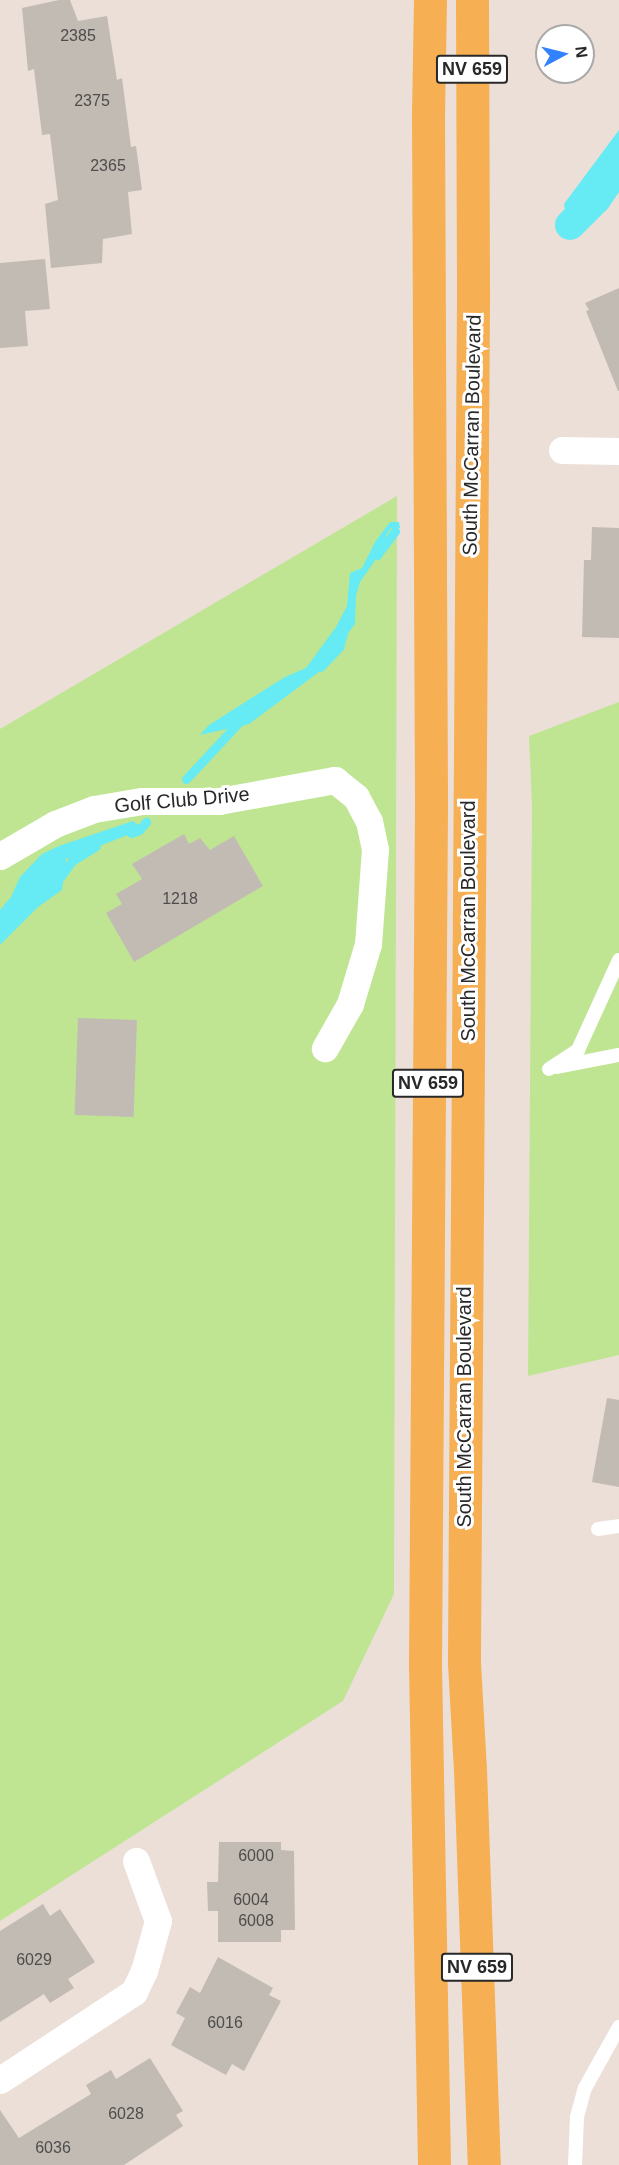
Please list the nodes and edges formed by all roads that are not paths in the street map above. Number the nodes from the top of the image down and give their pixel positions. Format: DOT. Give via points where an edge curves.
graph roads {
  1 [pos="430,0"];
  2 [pos="472,0"];
  3 [pos="562,450"];
  4 [pos="619,451"];
  5 [pos="0,856"];
  6 [pos="619,960"];
  7 [pos="325,1048"];
  8 [pos="619,1055"];
  9 [pos="619,1526"];
  10 [pos="598,1529"];
  11 [pos="136,1861"];
  12 [pos="619,2027"];
  13 [pos="0,2080"];
  14 [pos="434,2165"];
  15 [pos="484,2165"];
  16 [pos="575,2165"];
  1 -- 14 [label="main road, South McCarran Boulevard / NV 659" via="431,807 425,1664"];
  2 -- 15 [label="main road, South McCarran Boulevard / NV 659" via="464,1663"];
  3 -- 4 [label="street"];
  5 -- 7 [label="street, Golf Club Drive" via="55,824 94,809 142,801 219,801 335,780 356,797 369,821 375,849 368,944 350,1004"];
  6 -- 8 [label="lane" via="578,1050 549,1069"];
  9 -- 10 [label="lane"];
  11 -- 13 [label="street" via="158,1922 134,1992"];
  12 -- 16 [label="lane" via="585,2088 577,2116"];
}
